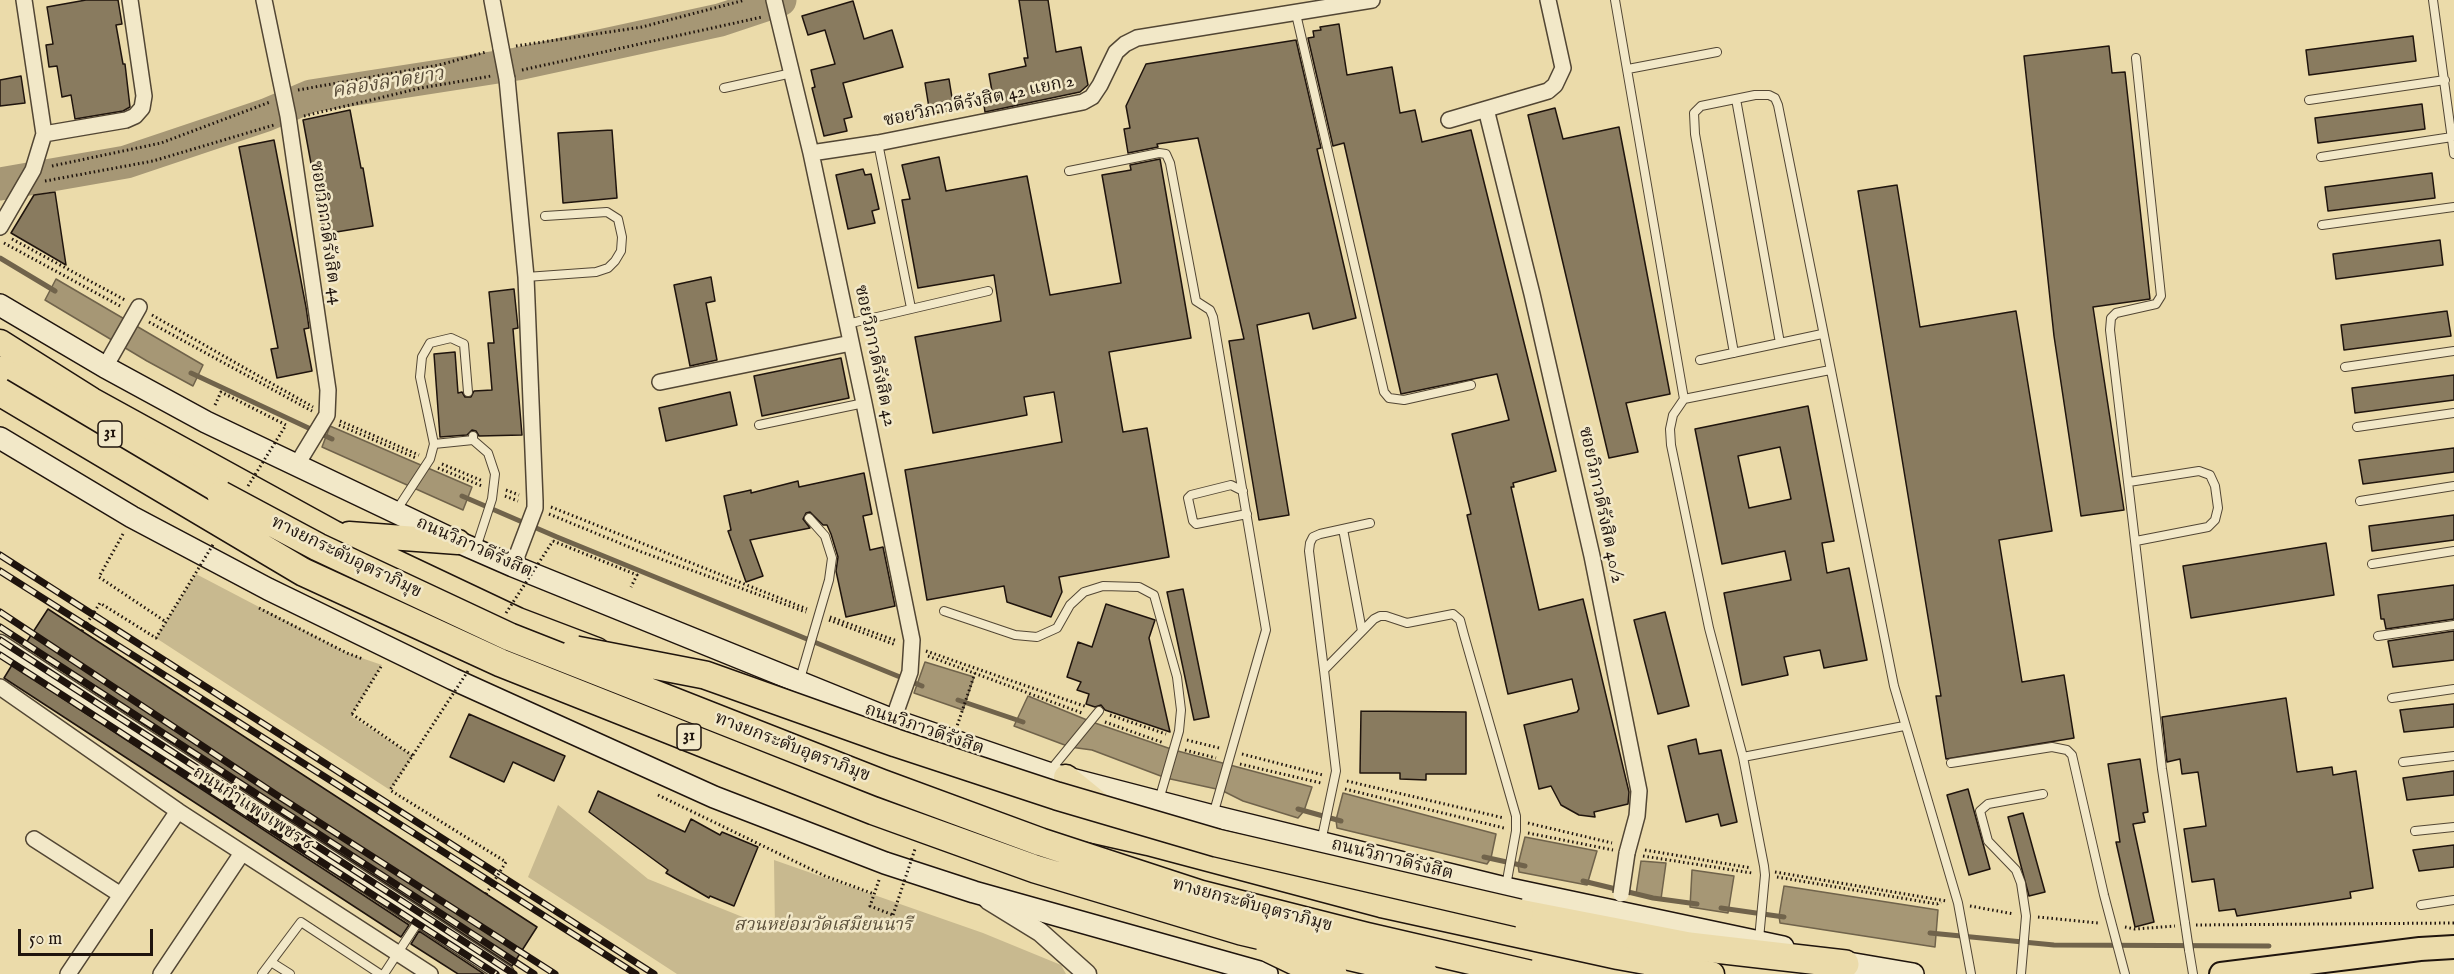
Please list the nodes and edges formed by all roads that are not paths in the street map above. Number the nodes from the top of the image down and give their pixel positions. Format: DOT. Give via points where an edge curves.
graph roads {
  1 [pos="24,0"];
  2 [pos="130,0"];
  3 [pos="264,0"];
  4 [pos="492,0"];
  5 [pos="1372,0"];
  6 [pos="1548,0"];
  7 [pos="1615,0"];
  8 [pos="2433,0"];
  9 [pos="777,7"];
  10 [pos="1296,14"];
  11 [pos="1717,52"];
  12 [pos="2136,58"];
  13 [pos="1628,69"];
  14 [pos="792,73"];
  15 [pos="2445,80"];
  16 [pos="724,88"];
  17 [pos="1736,99"];
  18 [pos="2309,100"];
  19 [pos="2451,106"];
  20 [pos="1486,109"];
  21 [pos="1449,120"];
  22 [pos="45,134"];
  23 [pos="2452,137"];
  24 [pos="878,143"];
  25 [pos="811,153"];
  26 [pos="2454,154"];
  27 [pos="2321,157"];
  28 [pos="1069,171"];
  29 [pos="2454,207"];
  30 [pos="545,216"];
  31 [pos="2322,225"];
  32 [pos="5,232"];
  33 [pos="526,277"];
  34 [pos="988,291"];
  35 [pos="0,305"];
  36 [pos="911,308"];
  37 [pos="137,311"];
  38 [pos="847,324"];
  39 [pos="1822,334"];
  40 [pos="0,342"];
  41 [pos="1780,343"];
  42 [pos="851,344"];
  43 [pos="2454,351"];
  44 [pos="1734,353"];
  45 [pos="109,360"];
  46 [pos="1700,360"];
  47 [pos="2345,367"];
  48 [pos="0,370"];
  49 [pos="1830,370"];
  50 [pos="660,382"];
  51 [pos="1471,386"];
  52 [pos="0,392"];
  53 [pos="468,392"];
  54 [pos="1684,399"];
  55 [pos="864,403"];
  56 [pos="0,407"];
  57 [pos="2454,413"];
  58 [pos="759,425"];
  59 [pos="2357,427"];
  60 [pos="0,438"];
  61 [pos="435,444"];
  62 [pos="296,466"];
  63 [pos="2129,482"];
  64 [pos="2454,486"];
  65 [pos="1244,493"];
  66 [pos="2360,501"];
  67 [pos="395,512"];
  68 [pos="1247,514"];
  69 [pos="809,518"];
  70 [pos="1370,523"];
  71 [pos="1343,529"];
  72 [pos="334,533"];
  73 [pos="2136,541"];
  74 [pos="467,546"];
  75 [pos="2454,551"];
  76 [pos="2372,564"];
  77 [pos="513,567"];
  78 [pos="944,611"];
  79 [pos="2454,625"];
  80 [pos="506,628"];
  81 [pos="1362,631"];
  82 [pos="2378,636"];
  83 [pos="0,644"];
  84 [pos="1324,670"];
  85 [pos="798,683"];
  86 [pos="0,687"];
  87 [pos="2454,689"];
  88 [pos="2392,698"];
  89 [pos="1095,717"];
  90 [pos="893,720"];
  91 [pos="1904,726"];
  92 [pos="2454,756"];
  93 [pos="1743,758"];
  94 [pos="2403,762"];
  95 [pos="1951,763"];
  96 [pos="1057,775"];
  97 [pos="2043,794"];
  98 [pos="1159,801"];
  99 [pos="178,812"];
  100 [pos="1213,816"];
  101 [pos="2454,827"];
  102 [pos="2415,831"];
  103 [pos="34,839"];
  104 [pos="1321,842"];
  105 [pos="1148,843"];
  106 [pos="242,853"];
  107 [pos="1505,888"];
  108 [pos="974,892"];
  109 [pos="121,895"];
  110 [pos="2454,900"];
  111 [pos="1619,903"];
  112 [pos="2421,905"];
  113 [pos="420,920"];
  114 [pos="1241,931"];
  115 [pos="1759,941"];
  116 [pos="2454,947"];
  117 [pos="398,954"];
  118 [pos="271,962"];
  119 [pos="1845,964"];
  120 [pos="68,974"];
  121 [pos="160,974"];
  122 [pos="262,974"];
  123 [pos="290,974"];
  124 [pos="382,974"];
  125 [pos="430,974"];
  126 [pos="505,974"];
  127 [pos="1087,974"];
  128 [pos="1267,974"];
  129 [pos="1333,974"];
  130 [pos="1380,974"];
  131 [pos="1424,974"];
  132 [pos="1529,974"];
  133 [pos="1712,974"];
  134 [pos="1913,974"];
  135 [pos="1971,974"];
  136 [pos="2021,974"];
  137 [pos="2125,974"];
  138 [pos="2193,974"];
  139 [pos="2221,974"];
  1 -- 22 [label="street"];
  2 -- 22 [label="street" via="144,96 142,108 126,120"];
  3 -- 62 [label="street, ซอยวิภาวดีรังสิต 44" via="284,92 328,390 326,417"];
  4 -- 33 [label="street, bridge" via="508,76"];
  5 -- 10 [label="street, ซอยวิภาวดีรังสิต 42 แยก 2"];
  6 -- 20 [label="street" via="1563,68 1560,78 1548,91"];
  7 -- 13 [label="lane"];
  8 -- 15 [label="lane"];
  9 -- 14 [label="street, ซอยวิภาวดีรังสิต 42"];
  10 -- 24 [label="street, ซอยวิภาวดีรังสิต 42 แยก 2" via="1137,38 1116,52 1100,85 1083,102"];
  10 -- 51 [label="lane" via="1384,392 1389,398 1404,400"];
  11 -- 13 [label="lane"];
  12 -- 63 [label="lane" via="2161,296 2156,304 2116,313 2111,318"];
  13 -- 54 [label="lane"];
  14 -- 16 [label="lane"];
  14 -- 25 [label="street, ซอยวิภาวดีรังสิต 42"];
  15 -- 18 [label="lane"];
  15 -- 19 [label="lane"];
  17 -- 39 [label="lane" via="1769,95 1778,105"];
  17 -- 41 [label="lane"];
  17 -- 44 [label="lane" via="1701,106 1694,112"];
  19 -- 23 [label="lane"];
  20 -- 21 [label="street"];
  20 -- 111 [label="street, ซอยวิภาวดีรังสิต 40/2, bridge" via="1533,294 1592,556 1639,791"];
  22 -- 32 [label="street"];
  23 -- 26 [label="lane"];
  23 -- 27 [label="lane"];
  24 -- 25 [label="street, ซอยวิภาวดีรังสิต 42 แยก 2"];
  24 -- 36 [label="lane"];
  25 -- 38 [label="street, ซอยวิภาวดีรังสิต 42"];
  28 -- 65 [label="lane" via="1166,154 1196,301 1210,310 1213,317"];
  29 -- 31 [label="lane"];
  30 -- 33 [label="lane" via="607,212 618,219 621,251 608,268 596,272"];
  33 -- 77 [label="street" via="534,507"];
  34 -- 36 [label="lane"];
  35 -- 45 [label="main road, ถนนวิภาวดีรังสิต"];
  36 -- 38 [label="lane"];
  37 -- 45 [label="street"];
  38 -- 42 [label="street, ซอยวิภาวดีรังสิต 42"];
  39 -- 41 [label="lane"];
  39 -- 49 [label="lane"];
  40 -- 72 [label="highway, 31" via="92,400"];
  41 -- 44 [label="lane"];
  42 -- 50 [label="street"];
  42 -- 55 [label="street, ซอยวิภาวดีรังสิต 42"];
  43 -- 47 [label="lane"];
  44 -- 46 [label="lane"];
  45 -- 62 [label="main road, ถนนวิภาวดีรังสิต" via="206,422"];
  48 -- 80 [label="highway, ทางยกระดับอุตราภิมุข / 31, bridge" via="81,419 318,548"];
  49 -- 54 [label="lane"];
  49 -- 91 [label="lane"];
  52 -- 114 [label="highway, ทางยกระดับอุตราภิมุข / 31, bridge" via="303,572 501,663 938,834 1035,869"];
  53 -- 61 [label="lane" via="464,344 451,338 430,343 422,357 420,377"];
  54 -- 93 [label="lane" via="1673,415 1671,445 1709,628"];
  55 -- 58 [label="lane"];
  55 -- 90 [label="street, ซอยวิภาวดีรังสิต 42" via="912,648 908,679"];
  56 -- 130 [label="highway, 31" via="303,582 502,671 864,816 1036,880"];
  57 -- 59 [label="lane"];
  60 -- 108 [label="main road" via="132,517 278,594 538,718 714,797 885,863"];
  61 -- 67 [label="lane" via="428,463"];
  61 -- 74 [label="lane" via="473,438 488,453 495,474 486,516"];
  62 -- 67 [label="main road, ถนนวิภาวดีรังสิต"];
  63 -- 73 [label="lane"];
  63 -- 73 [label="lane" via="2199,471 2210,475 2218,508 2215,520 2208,526"];
  64 -- 66 [label="lane"];
  65 -- 68 [label="lane"];
  65 -- 68 [label="lane" via="1231,485 1188,498 1196,524"];
  67 -- 74 [label="main road, ถนนวิภาวดีรังสิต"];
  68 -- 100 [label="lane" via="1266,630"];
  69 -- 85 [label="lane" via="825,536 832,558"];
  70 -- 71 [label="lane"];
  71 -- 81 [label="lane"];
  71 -- 84 [label="lane" via="1320,534 1310,543"];
  72 -- 74 [label="highway"];
  72 -- 105 [label="highway, 31" via="518,620 891,764 1050,821"];
  73 -- 138 [label="lane, bridge" via="2162,769"];
  74 -- 77 [label="main road, ถนนวิภาวดีรังสิต"];
  75 -- 76 [label="lane"];
  77 -- 85 [label="main road, ถนนวิภาวดีรังสิต"];
  78 -- 98 [label="lane" via="1015,635 1037,637 1057,628 1070,605 1084,592 1103,586 1139,587 1154,595 1171,654 1181,710"];
  79 -- 82 [label="lane"];
  80 -- 119 [label="highway, bridge" via="705,675 1057,796 1205,839 1519,913 1689,946"];
  80 -- 132 [label="highway, ทางยกระดับอุตราภิมุข / 31, bridge" via="881,783 1041,842 1200,894"];
  81 -- 84 [label="lane"];
  81 -- 107 [label="lane" via="1380,616 1407,622 1447,614 1457,616 1516,820"];
  83 -- 113 [label="street, ถนนกำแพงเพชร 6"];
  84 -- 104 [label="lane" via="1335,756 1334,782"];
  85 -- 90 [label="main road, ถนนวิภาวดีรังสิต"];
  86 -- 99 [label="street"];
  87 -- 88 [label="lane"];
  89 -- 96 [label="lane" via="1070,747"];
  90 -- 96 [label="main road, ถนนวิภาวดีรังสิต"];
  91 -- 93 [label="lane"];
  91 -- 135 [label="lane" via="1958,903"];
  92 -- 94 [label="lane"];
  93 -- 115 [label="lane" via="1765,873"];
  95 -- 137 [label="lane" via="2052,747 2072,755"];
  96 -- 98 [label="main road, ถนนวิภาวดีรังสิต"];
  96 -- 105 [label="highway"];
  97 -- 136 [label="lane" via="1988,804 1980,811 1988,841 2019,876 2026,916"];
  98 -- 100 [label="main road, ถนนวิภาวดีรังสิต"];
  99 -- 106 [label="street"];
  99 -- 109 [label="street"];
  100 -- 104 [label="main road, ถนนวิภาวดีรังสิต"];
  101 -- 102 [label="lane"];
  103 -- 109 [label="street"];
  104 -- 107 [label="main road, ถนนวิภาวดีรังสิต"];
  105 -- 133 [label="highway, 31" via="1381,905"];
  106 -- 117 [label="street"];
  106 -- 121 [label="street"];
  107 -- 111 [label="main road, ถนนวิภาวดีรังสิต"];
  108 -- 127 [label="street" via="1040,932"];
  108 -- 128 [label="main road"];
  109 -- 120 [label="street"];
  110 -- 112 [label="lane"];
  111 -- 115 [label="main road, ถนนวิภาวดีรังสิต"];
  113 -- 117 [label="lane"];
  113 -- 126 [label="street, ถนนกำแพงเพชร 6"];
  114 -- 129 [label="highway, bridge" via="1280,955"];
  114 -- 131 [label="highway, ทางยกระดับอุตราภิมุข / 31, bridge"];
  115 -- 119 [label="main road, ถนนวิภาวดีรังสิต"];
  116 -- 139 [label="main road"];
  117 -- 124 [label="lane"];
  117 -- 125 [label="street"];
  118 -- 122 [label="lane"];
  118 -- 123 [label="lane"];
  118 -- 124 [label="lane" via="301,922"];
  119 -- 134 [label="main road, ถนนวิภาวดีรังสิต"];
}
